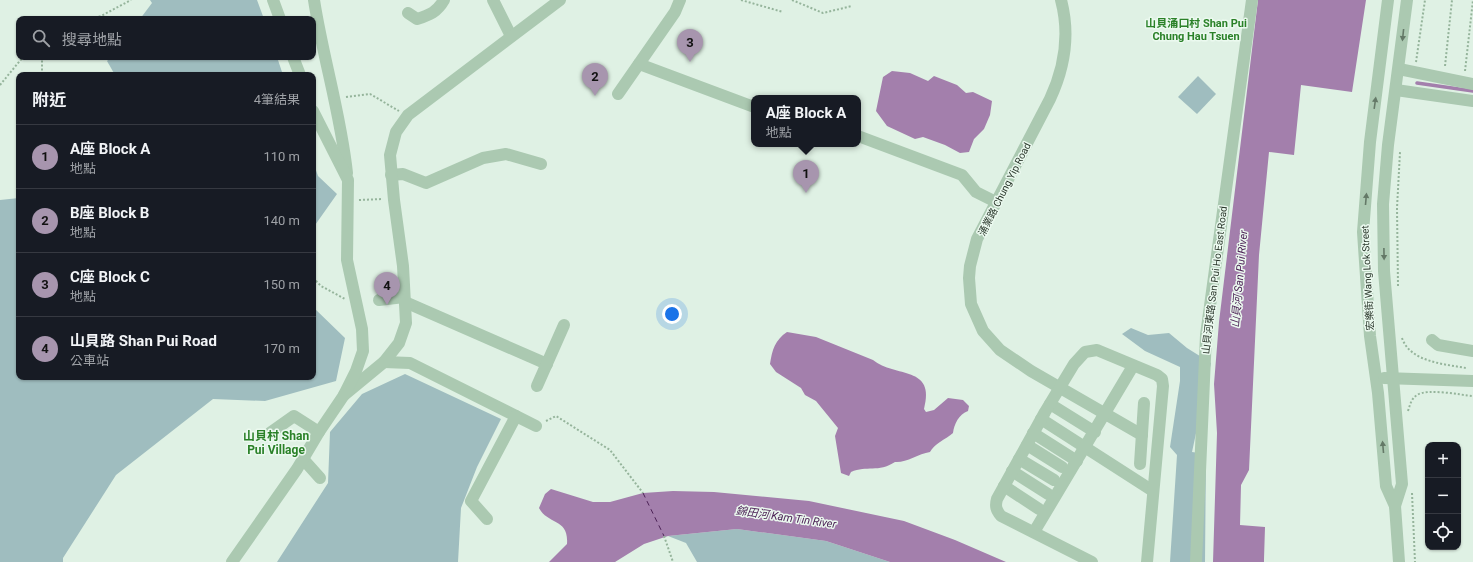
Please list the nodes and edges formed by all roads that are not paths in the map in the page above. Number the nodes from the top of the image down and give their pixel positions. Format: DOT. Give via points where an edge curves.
graph roads {
  1 [pos="273,0"];
  2 [pos="314,0"];
  3 [pos="444,0"];
  4 [pos="493,0"];
  5 [pos="560,0"];
  6 [pos="680,0"];
  7 [pos="1061,0"];
  8 [pos="1252,0"];
  9 [pos="1388,0"];
  10 [pos="1407,0"];
  11 [pos="408,13"];
  12 [pos="279,16"];
  13 [pos="511,36"];
  14 [pos="294,60"];
  15 [pos="639,64"];
  16 [pos="1399,69"];
  17 [pos="299,72"];
  18 [pos="1473,84"];
  19 [pos="1396,90"];
  20 [pos="618,94"];
  21 [pos="1473,101"];
  22 [pos="751,106"];
  23 [pos="316,117"];
  24 [pos="861,137"];
  25 [pos="541,164"];
  26 [pos="391,175"];
  27 [pos="348,180"];
  28 [pos="996,202"];
  29 [pos="405,299"];
  30 [pos="379,300"];
  31 [pos="564,325"];
  32 [pos="1432,340"];
  33 [pos="1473,351"];
  34 [pos="384,362"];
  35 [pos="547,364"];
  36 [pos="1134,366"];
  37 [pos="1376,377"];
  38 [pos="1392,378"];
  39 [pos="1473,381"];
  40 [pos="537,386"];
  41 [pos="1061,387"];
  42 [pos="344,395"];
  43 [pos="1050,404"];
  44 [pos="1144,404"];
  45 [pos="1106,413"];
  46 [pos="516,416"];
  47 [pos="1042,419"];
  48 [pos="536,426"];
  49 [pos="319,432"];
  50 [pos="1095,432"];
  51 [pos="270,433"];
  52 [pos="1034,433"];
  53 [pos="1142,434"];
  54 [pos="1027,445"];
  55 [pos="1085,447"];
  56 [pos="1019,459"];
  57 [pos="303,460"];
  58 [pos="1140,464"];
  59 [pos="1070,466"];
  60 [pos="1012,471"];
  61 [pos="320,478"];
  62 [pos="1054,480"];
  63 [pos="1004,486"];
  64 [pos="1153,491"];
  65 [pos="1048,494"];
  66 [pos="1395,506"];
  67 [pos="1042,511"];
  68 [pos="487,519"];
  69 [pos="1034,532"];
  70 [pos="232,562"];
  71 [pos="1092,562"];
  72 [pos="1147,562"];
  73 [pos="1196,562"];
  74 [pos="1400,562"];
  1 -- 12 [label="street"];
  2 -- 27 [label="street" via="320,43 344,142"];
  3 -- 11 [label="street" via="432,14 417,19"];
  4 -- 13 [label="street"];
  5 -- 13 [label="street"];
  6 -- 15 [label="street" via="676,12"];
  7 -- 28 [label="street, 涌業路 Chung Yip Road" via="1065,41 1059,77"];
  8 -- 73 [label="street, 山貝河東路 San Pui Ho East Road" via="1206,335"];
  37 -- 9 [label="street, 宏樂街 Wang Lok Street, one-way" via="1370,336 1363,232 1370,142"];
  10 -- 16 [label="street, 宏樂街 Wang Lok Street, one-way"];
  13 -- 26 [label="street" via="408,115 396,132 390,154"];
  14 -- 17 [label="street"];
  15 -- 20 [label="street"];
  15 -- 22 [label="street"];
  16 -- 18 [label="street"];
  16 -- 19 [label="street, 宏樂街 Wang Lok Street"];
  19 -- 21 [label="street"];
  19 -- 38 [label="street, 宏樂街 Wang Lok Street, one-way" via="1383,204 1384,271"];
  23 -- 27 [label="street"];
  24 -- 28 [label="street" via="962,175 976,192"];
  25 -- 26 [label="street" via="506,154 483,158 426,183 403,174"];
  26 -- 29 [label="street"];
  27 -- 42 [label="street" via="347,260 362,329 363,351"];
  28 -- 41 [label="street, 涌業路 Chung Yip Road" via="973,253 969,278 971,304 978,322 991,340 1021,364"];
  29 -- 30 [label="street"];
  29 -- 34 [label="street" via="406,324 399,343"];
  29 -- 35 [label="street"];
  31 -- 35 [label="street"];
  32 -- 33 [label="street" via="1438,345"];
  34 -- 42 [label="street"];
  34 -- 46 [label="street" via="410,363"];
  35 -- 40 [label="street"];
  36 -- 41 [label="street" via="1097,350 1091,350 1079,357"];
  36 -- 45 [label="street"];
  36 -- 64 [label="street" via="1162,379"];
  37 -- 38 [label="street"];
  66 -- 37 [label="street, 宏樂街 Wang Lok Street, one-way" via="1386,486"];
  38 -- 39 [label="street"];
  38 -- 66 [label="street, 宏樂街 Wang Lok Street" via="1402,484"];
  41 -- 43 [label="street"];
  41 -- 45 [label="street, 涌業路 Chung Yip Road"];
  42 -- 49 [label="street"];
  43 -- 47 [label="street"];
  43 -- 50 [label="street"];
  44 -- 53 [label="street"];
  45 -- 50 [label="street"];
  45 -- 53 [label="street, 涌業路 Chung Yip Road"];
  46 -- 48 [label="street"];
  46 -- 68 [label="street" via="471,501"];
  47 -- 52 [label="street"];
  47 -- 55 [label="street"];
  49 -- 51 [label="street" via="294,416"];
  49 -- 57 [label="street"];
  50 -- 55 [label="street"];
  52 -- 54 [label="street"];
  52 -- 59 [label="street"];
  53 -- 58 [label="street"];
  54 -- 56 [label="street"];
  54 -- 59 [label="street"];
  55 -- 59 [label="street"];
  55 -- 64 [label="street"];
  56 -- 60 [label="street"];
  56 -- 62 [label="street"];
  57 -- 61 [label="street"];
  57 -- 70 [label="street"];
  59 -- 67 [label="street"];
  60 -- 63 [label="street"];
  60 -- 65 [label="street"];
  63 -- 67 [label="street"];
  63 -- 69 [label="street" via="997,499 996,510 1001,516"];
  64 -- 72 [label="street"];
  66 -- 74 [label="street, 宏樂街 Wang Lok Street"];
  67 -- 69 [label="street"];
  69 -- 71 [label="street"];
}
